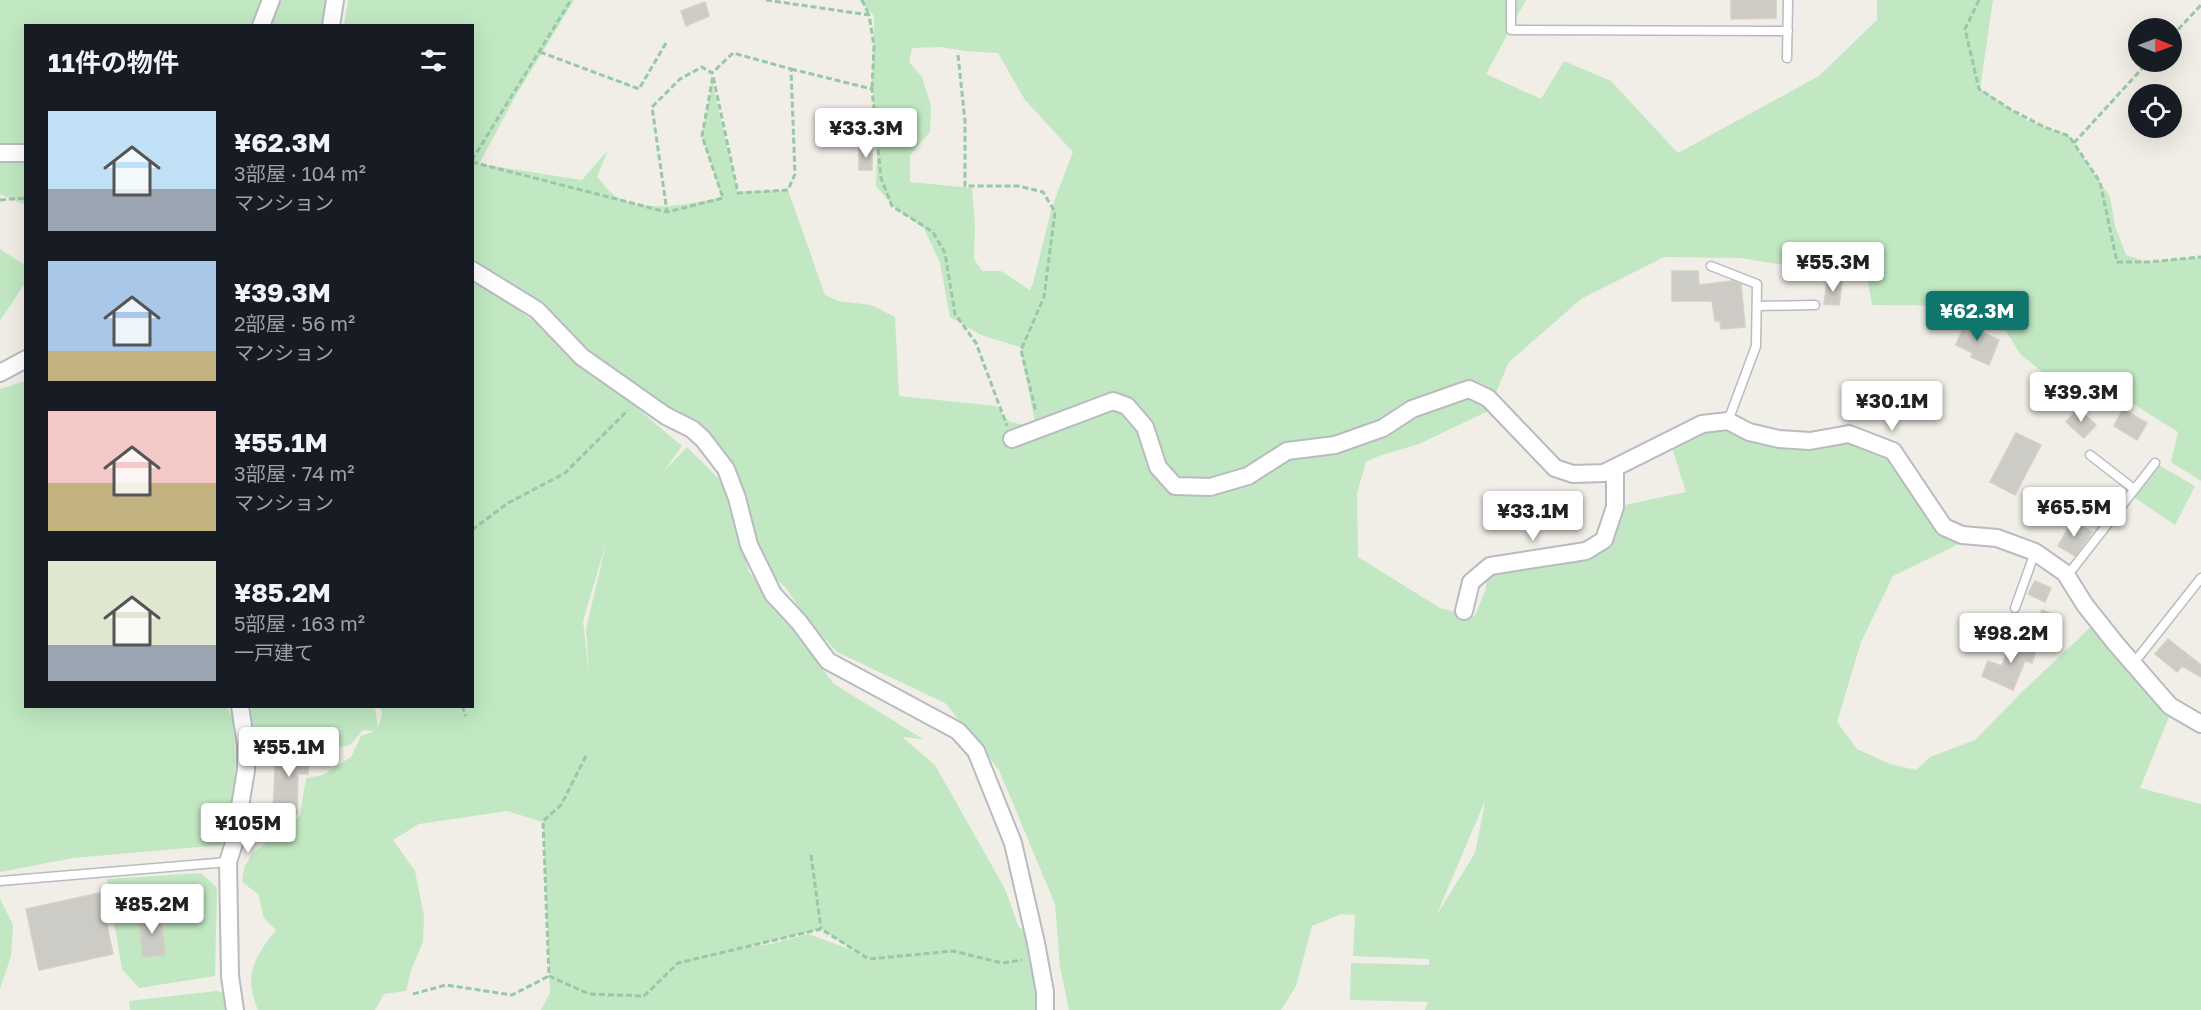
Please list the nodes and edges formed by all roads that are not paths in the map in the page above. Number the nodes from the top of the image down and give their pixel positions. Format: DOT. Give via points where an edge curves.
graph roads {
  1 [pos="271,0"];
  2 [pos="335,0"];
  3 [pos="1511,0"];
  4 [pos="1788,0"];
  5 [pos="262,24"];
  6 [pos="331,24"];
  7 [pos="1788,32"];
  8 [pos="1787,58"];
  9 [pos="0,153"];
  10 [pos="24,153"];
  11 [pos="1711,266"];
  12 [pos="474,271"];
  13 [pos="1815,305"];
  14 [pos="1757,306"];
  15 [pos="24,360"];
  16 [pos="0,373"];
  17 [pos="1728,421"];
  18 [pos="1012,438"];
  19 [pos="2090,455"];
  20 [pos="2155,463"];
  21 [pos="1615,468"];
  22 [pos="2134,489"];
  23 [pos="2035,552"];
  24 [pos="2067,576"];
  25 [pos="2201,578"];
  26 [pos="2015,608"];
  27 [pos="1464,611"];
  28 [pos="2133,664"];
  29 [pos="240,708"];
  30 [pos="2201,724"];
  31 [pos="228,862"];
  32 [pos="0,881"];
  33 [pos="235,1010"];
  34 [pos="1045,1010"];
  1 -- 5 [label="street"];
  2 -- 6 [label="street"];
  3 -- 7 [label="lane" via="1511,30"];
  4 -- 7 [label="lane"];
  7 -- 8 [label="lane"];
  9 -- 10 [label="street"];
  11 -- 14 [label="lane" via="1757,284"];
  12 -- 34 [label="street" via="537,310 582,357 703,439 726,469 749,544 773,594 828,661 958,731 976,751 1013,843 1039,958"];
  13 -- 14 [label="lane"];
  14 -- 17 [label="lane" via="1756,346"];
  15 -- 16 [label="street"];
  17 -- 21 [label="street" via="1702,424"];
  17 -- 23 [label="street" via="1779,440 1810,441 1849,434 1893,451 1944,526 1962,535 1997,538"];
  18 -- 21 [label="street" via="1113,401 1127,406 1145,427 1158,467 1175,486 1210,487 1248,476 1287,452 1335,445 1373,432 1412,409 1469,389 1488,398 1555,468 1574,474 1604,473"];
  19 -- 22 [label="lane"];
  20 -- 22 [label="lane"];
  21 -- 27 [label="street" via="1615,507 1604,540 1586,551 1490,566 1471,582"];
  22 -- 24 [label="lane"];
  23 -- 24 [label="street"];
  23 -- 26 [label="lane"];
  24 -- 28 [label="street"];
  25 -- 28 [label="lane"];
  28 -- 30 [label="street" via="2170,706"];
  29 -- 31 [label="street" via="246,770"];
  31 -- 32 [label="lane"];
  31 -- 33 [label="street" via="230,976"];
}
